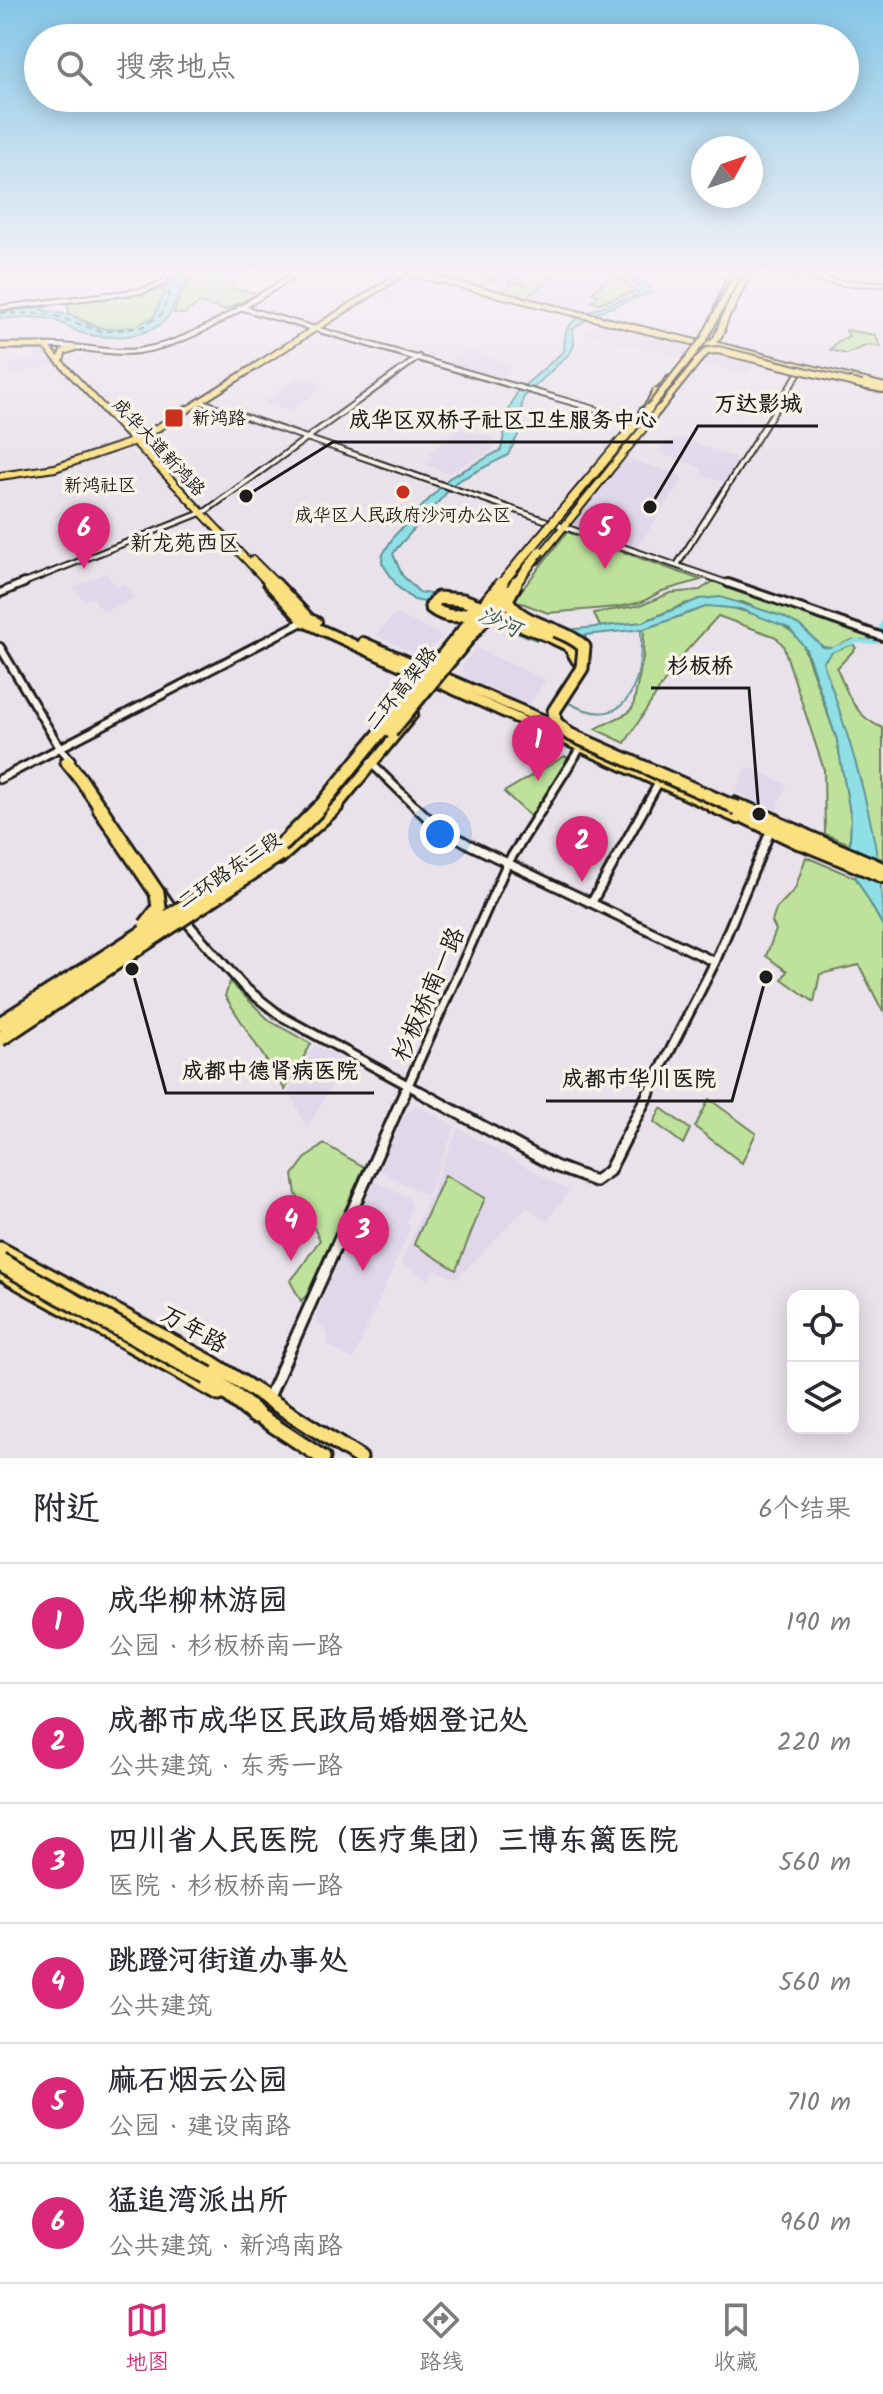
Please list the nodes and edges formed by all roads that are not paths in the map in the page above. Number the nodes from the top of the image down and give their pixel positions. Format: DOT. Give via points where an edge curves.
graph roads {
  1 [pos="175,341"];
  2 [pos="292,341"];
  3 [pos="293,341"];
  4 [pos="363,341"];
  5 [pos="697,341"];
  6 [pos="707,341"];
  7 [pos="709,341"];
  8 [pos="705,343"];
  9 [pos="0,345"];
  10 [pos="50,346"];
  11 [pos="74,348"];
  12 [pos="418,357"];
  13 [pos="61,359"];
  14 [pos="697,361"];
  15 [pos="802,368"];
  16 [pos="883,388"];
  17 [pos="651,401"];
  18 [pos="202,402"];
  19 [pos="635,420"];
  20 [pos="648,423"];
  21 [pos="309,439"];
  22 [pos="135,440"];
  23 [pos="1,474"];
  24 [pos="204,512"];
  25 [pos="550,522"];
  26 [pos="564,526"];
  27 [pos="677,565"];
  28 [pos="519,577"];
  29 [pos="0,593"];
  30 [pos="485,602"];
  31 [pos="307,620"];
  32 [pos="883,637"];
  33 [pos="467,639"];
  34 [pos="0,647"];
  35 [pos="448,648"];
  36 [pos="581,661"];
  37 [pos="425,672"];
  38 [pos="440,679"];
  39 [pos="581,747"];
  40 [pos="60,748"];
  41 [pos="361,752"];
  42 [pos="67,762"];
  43 [pos="373,764"];
  44 [pos="0,779"];
  45 [pos="659,782"];
  46 [pos="770,832"];
  47 [pos="800,838"];
  48 [pos="845,857"];
  49 [pos="507,864"];
  50 [pos="883,868"];
  51 [pos="883,877"];
  52 [pos="592,902"];
  53 [pos="169,913"];
  54 [pos="188,918"];
  55 [pos="104,956"];
  56 [pos="715,962"];
  57 [pos="0,1022"];
  58 [pos="0,1042"];
  59 [pos="409,1088"];
  60 [pos="0,1249"];
  61 [pos="0,1262"];
  62 [pos="39,1269"];
  63 [pos="0,1272"];
  64 [pos="28,1288"];
  65 [pos="269,1397"];
  66 [pos="255,1414"];
  67 [pos="323,1458"];
  68 [pos="360,1458"];
  1 -- 11 [label="street" via="119,352"];
  2 -- 22 [label="main road"];
  3 -- 18 [label="main road"];
  4 -- 12 [label="street"];
  5 -- 8 [label="main road"];
  6 -- 14 [label="highway, 二环高架路, bridge"];
  7 -- 8 [label="main road"];
  8 -- 15 [label="main road"];
  8 -- 17 [label="main road, 二环路东三段"];
  8 -- 17 [label="highway, bridge"];
  8 -- 20 [label="main road, 二环路东三段"];
  8 -- 30 [label="highway, 二环高架路, bridge"];
  9 -- 10 [label="main road"];
  10 -- 11 [label="street"];
  10 -- 13 [label="main road, 成华大道新鸿路"];
  10 -- 22 [label="main road, 成华大道新鸿路"];
  11 -- 13 [label="main road" via="63,352"];
  12 -- 19 [label="street"];
  12 -- 21 [label="street"];
  13 -- 22 [label="main road, 成华大道新鸿路"];
  14 -- 16 [label="highway, bridge" via="707,351 718,350"];
  14 -- 28 [label="highway, 二环高架路, bridge"];
  15 -- 16 [label="main road"];
  15 -- 27 [label="street"];
  17 -- 19 [label="main road, 二环路东三段"];
  18 -- 21 [label="street"];
  18 -- 22 [label="main road"];
  19 -- 20 [label="street"];
  19 -- 25 [label="main road, 二环路东三段"];
  20 -- 26 [label="main road, 二环路东三段"];
  21 -- 24 [label="street"];
  21 -- 25 [label="street"];
  22 -- 23 [label="main road" via="55,468"];
  22 -- 24 [label="main road, 成华大道新鸿路"];
  24 -- 29 [label="street"];
  24 -- 31 [label="main road, 成华大道新鸿路"];
  25 -- 26 [label="street"];
  25 -- 30 [label="main road, 二环路东三段"];
  26 -- 27 [label="street"];
  26 -- 38 [label="main road, 二环路东三段, bridge"];
  27 -- 32 [label="street"];
  28 -- 33 [label="highway, 二环高架路, bridge"];
  28 -- 36 [label="highway, bridge" via="507,597 508,606 574,637 584,647"];
  30 -- 35 [label="highway, 二环高架路, bridge"];
  30 -- 36 [label="highway, bridge" via="481,605 477,610 460,617 439,614 431,607 443,597 469,602 482,607 550,632 560,637 576,649"];
  30 -- 37 [label="main road, 二环路东三段, bridge"];
  31 -- 37 [label="main road, 成华大道新鸿路"];
  31 -- 40 [label="street"];
  33 -- 36 [label="highway, bridge" via="485,624 505,619 565,642"];
  33 -- 54 [label="highway, 二环高架路, bridge" via="313,825"];
  34 -- 40 [label="street"];
  35 -- 36 [label="highway, bridge" via="456,626 427,608 431,598 442,594 476,600 569,637 581,649"];
  35 -- 55 [label="highway, 二环高架路, bridge" via="295,834"];
  36 -- 47 [label="highway, bridge" via="554,711 560,728"];
  37 -- 38 [label="main road, 成华大道新鸿路"];
  37 -- 41 [label="main road, 二环路东三段"];
  38 -- 39 [label="main road"];
  38 -- 43 [label="main road, 二环路东三段"];
  38 -- 47 [label="main road"];
  39 -- 45 [label="main road"];
  39 -- 49 [label="street, 杉板桥南一路"];
  40 -- 42 [label="street"];
  40 -- 44 [label="street"];
  40 -- 53 [label="street" via="84,776"];
  41 -- 43 [label="street"];
  41 -- 53 [label="main road, 二环路东三段" via="295,828"];
  42 -- 53 [label="street"];
  42 -- 55 [label="highway, bridge" via="160,900 157,914"];
  43 -- 49 [label="street" via="433,823"];
  43 -- 54 [label="main road, 二环路东三段" via="307,837"];
  45 -- 46 [label="main road"];
  45 -- 52 [label="street"];
  46 -- 47 [label="main road"];
  46 -- 56 [label="street"];
  47 -- 48 [label="main road"];
  48 -- 50 [label="main road"];
  48 -- 51 [label="main road"];
  49 -- 52 [label="street"];
  49 -- 59 [label="street, 杉板桥南一路"];
  52 -- 56 [label="street"];
  53 -- 54 [label="street"];
  53 -- 57 [label="main road, 二环路东三段"];
  54 -- 58 [label="highway, 二环高架路, bridge"];
  54 -- 59 [label="street" via="263,1003"];
  55 -- 57 [label="highway, 二环高架路, bridge"];
  56 -- 59 [label="street" via="609,1171 595,1181 555,1166"];
  59 -- 65 [label="street, 杉板桥南一路"];
  60 -- 62 [label="main road, 万年路"];
  61 -- 66 [label="highway, bridge" via="208,1376"];
  62 -- 64 [label="main road" via="26,1273"];
  62 -- 65 [label="main road, 万年路"];
  63 -- 64 [label="main road"];
  64 -- 66 [label="main road"];
  65 -- 68 [label="main road, 万年路"];
  66 -- 67 [label="main road"];
}
